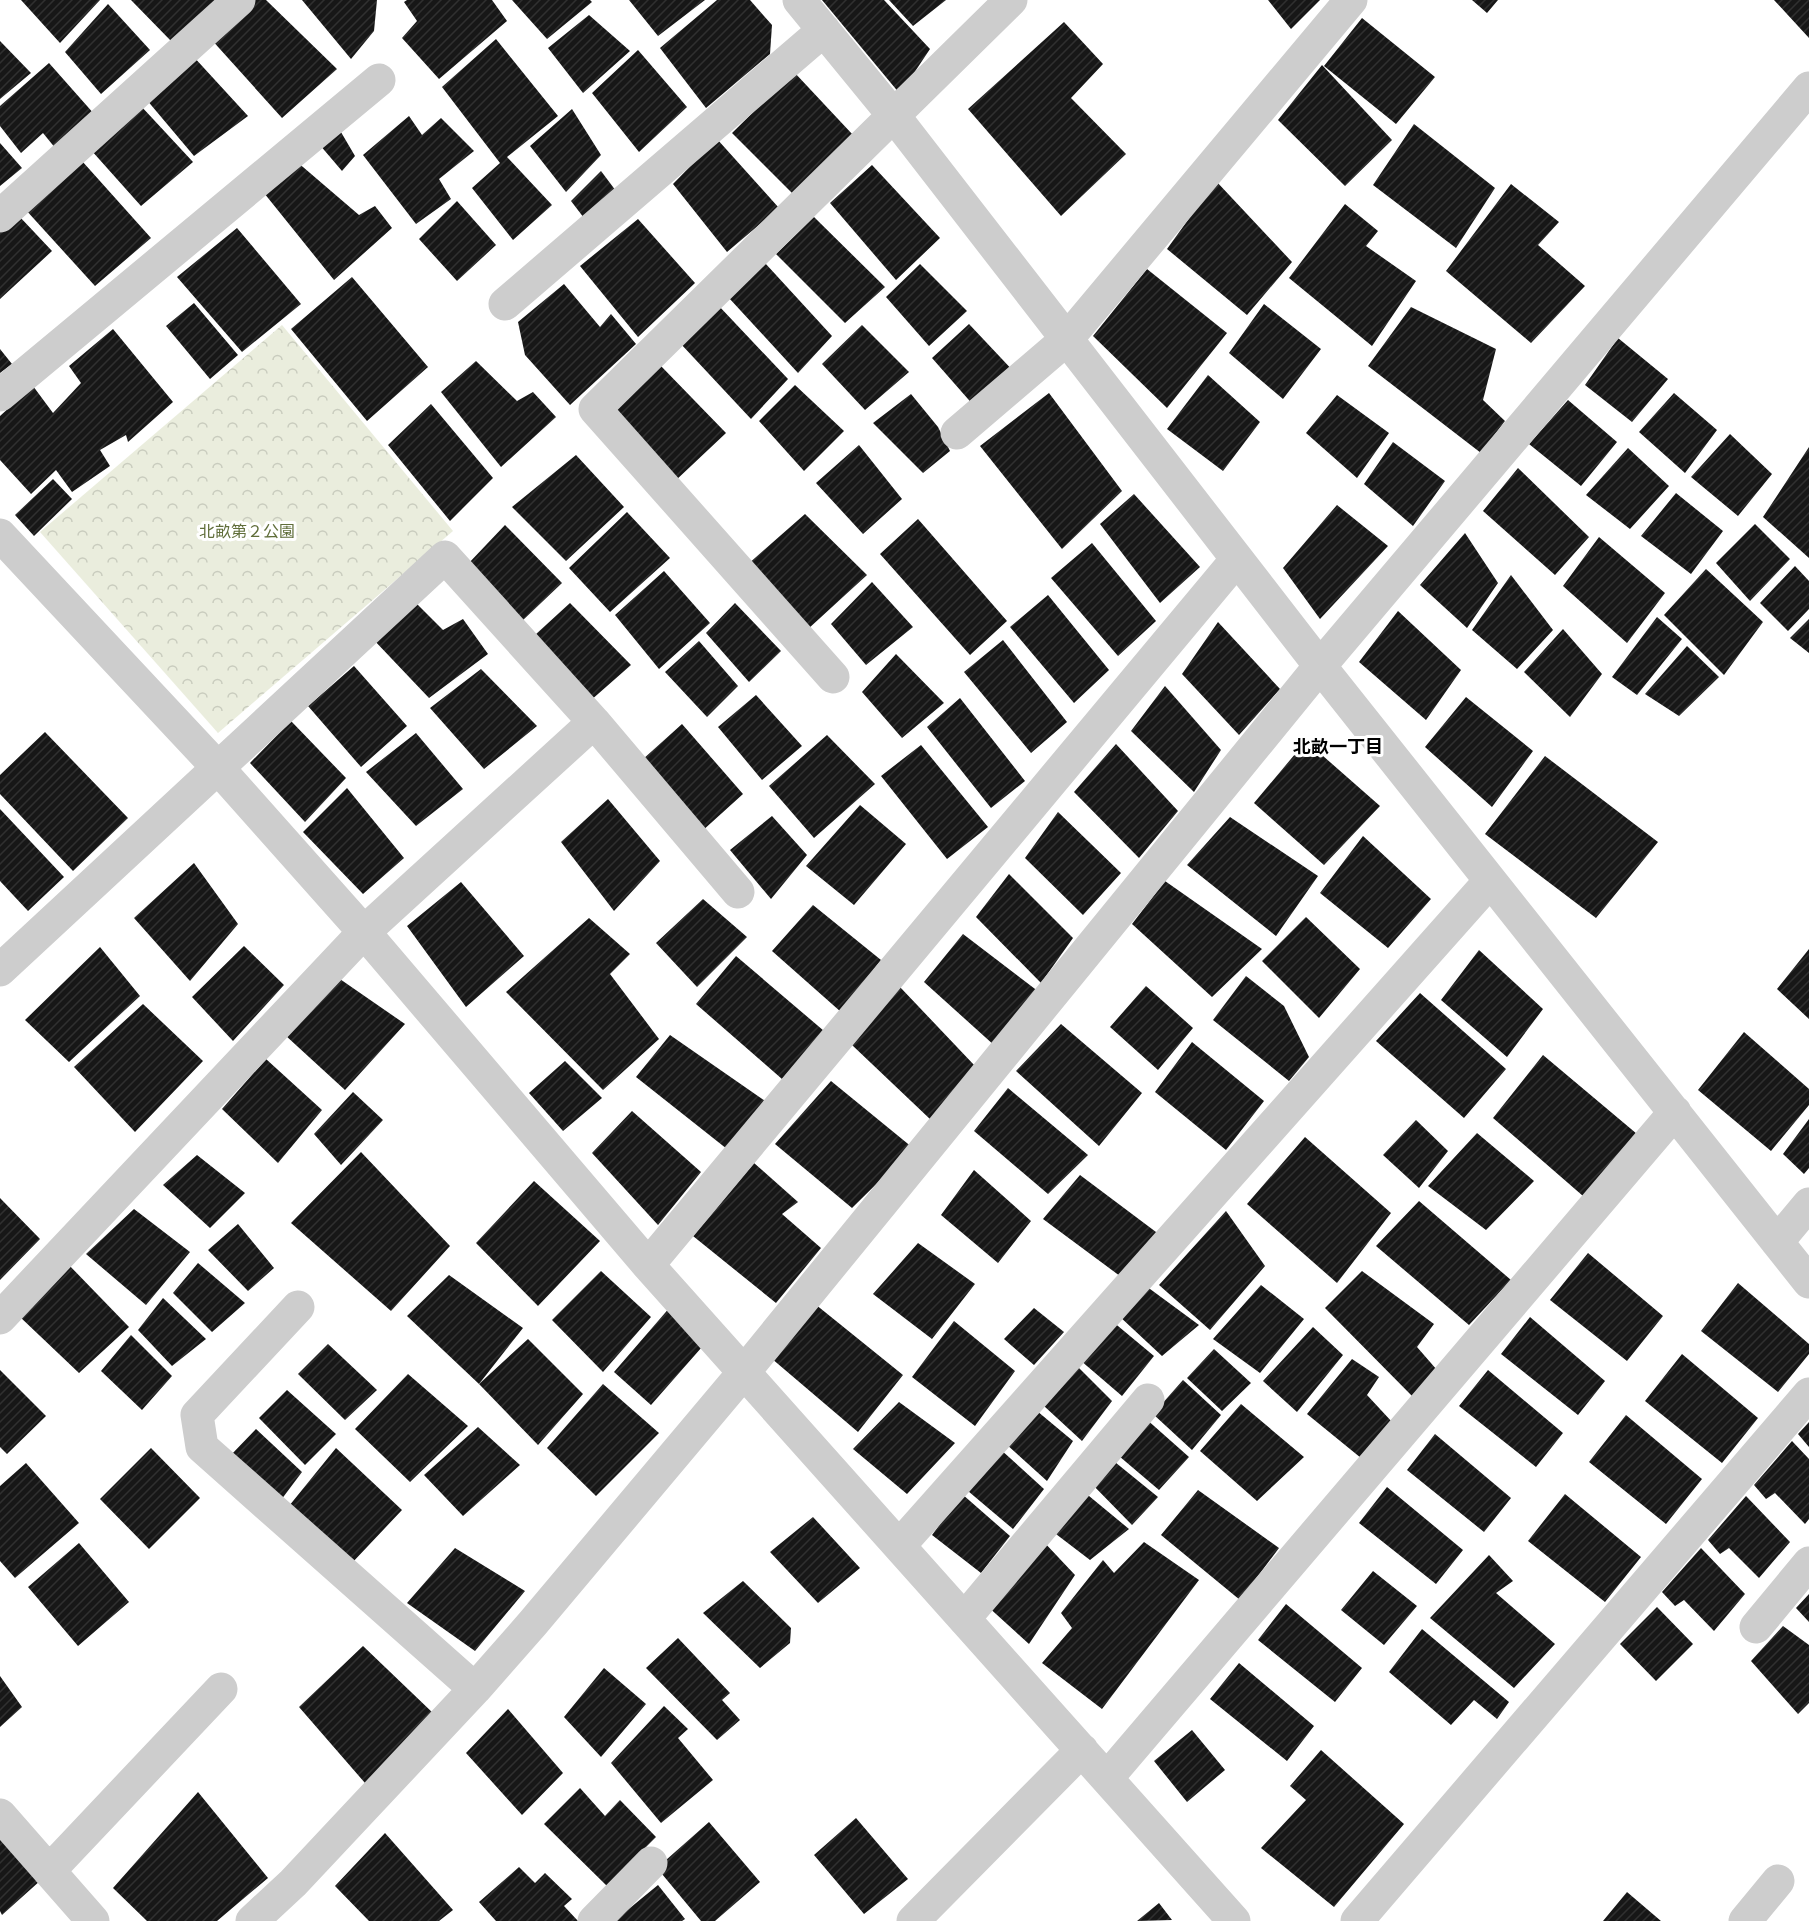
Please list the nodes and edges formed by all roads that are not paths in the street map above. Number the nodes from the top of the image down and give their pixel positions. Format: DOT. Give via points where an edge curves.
graph roads {
  1 [pos="239,0"];
  2 [pos="800,0"];
  3 [pos="1011,0"];
  4 [pos="1351,0"];
  5 [pos="824,30"];
  6 [pos="379,80"];
  7 [pos="1809,88"];
  8 [pos="894,116"];
  9 [pos="0,216"];
  10 [pos="505,304"];
  11 [pos="1067,339"];
  12 [pos="0,395"];
  13 [pos="957,433"];
  14 [pos="0,535"];
  15 [pos="1237,559"];
  16 [pos="1320,666"];
  17 [pos="833,677"];
  18 [pos="594,722"];
  19 [pos="219,769"];
  20 [pos="1490,881"];
  21 [pos="738,892"];
  22 [pos="364,932"];
  23 [pos="0,970"];
  24 [pos="1675,1112"];
  25 [pos="1809,1204"];
  26 [pos="1777,1242"];
  27 [pos="648,1265"];
  28 [pos="1809,1282"];
  29 [pos="298,1307"];
  30 [pos="0,1318"];
  31 [pos="744,1372"];
  32 [pos="1809,1394"];
  33 [pos="1148,1400"];
  34 [pos="899,1546"];
  35 [pos="1809,1563"];
  36 [pos="964,1619"];
  37 [pos="1756,1628"];
  38 [pos="221,1689"];
  39 [pos="475,1689"];
  40 [pos="1082,1750"];
  41 [pos="1107,1778"];
  42 [pos="0,1815"];
  43 [pos="651,1863"];
  44 [pos="49,1871"];
  45 [pos="1778,1881"];
  46 [pos="93,1921"];
  47 [pos="252,1921"];
  48 [pos="594,1921"];
  49 [pos="914,1921"];
  50 [pos="1234,1921"];
  51 [pos="1357,1921"];
  52 [pos="1745,1921"];
  1 -- 9 [label="street"];
  2 -- 5 [label="street"];
  3 -- 8 [label="street"];
  4 -- 11 [label="street"];
  5 -- 8 [label="street"];
  5 -- 10 [label="street"];
  6 -- 12 [label="street"];
  7 -- 16 [label="street"];
  8 -- 11 [label="street"];
  8 -- 17 [label="street" via="595,409"];
  11 -- 13 [label="street"];
  11 -- 15 [label="street"];
  14 -- 19 [label="street"];
  15 -- 16 [label="street"];
  15 -- 27 [label="street"];
  16 -- 20 [label="street"];
  16 -- 31 [label="street"];
  18 -- 19 [label="street" via="445,557"];
  18 -- 21 [label="street"];
  18 -- 22 [label="street"];
  19 -- 22 [label="street"];
  19 -- 23 [label="street"];
  20 -- 24 [label="street"];
  20 -- 34 [label="street"];
  22 -- 27 [label="street"];
  22 -- 30 [label="street"];
  24 -- 26 [label="street"];
  24 -- 41 [label="street"];
  25 -- 26 [label="street"];
  26 -- 28 [label="street"];
  27 -- 31 [label="street"];
  29 -- 39 [label="street" via="197,1415 202,1447"];
  31 -- 34 [label="street"];
  31 -- 39 [label="street"];
  32 -- 51 [label="street"];
  33 -- 36 [label="street"];
  34 -- 36 [label="street"];
  35 -- 37 [label="street"];
  36 -- 40 [label="street"];
  38 -- 44 [label="street"];
  39 -- 47 [label="street" via="293,1883"];
  40 -- 41 [label="street"];
  40 -- 49 [label="street"];
  41 -- 50 [label="street"];
  42 -- 44 [label="street"];
  43 -- 48 [label="street"];
  44 -- 46 [label="street"];
  45 -- 52 [label="street"];
}
